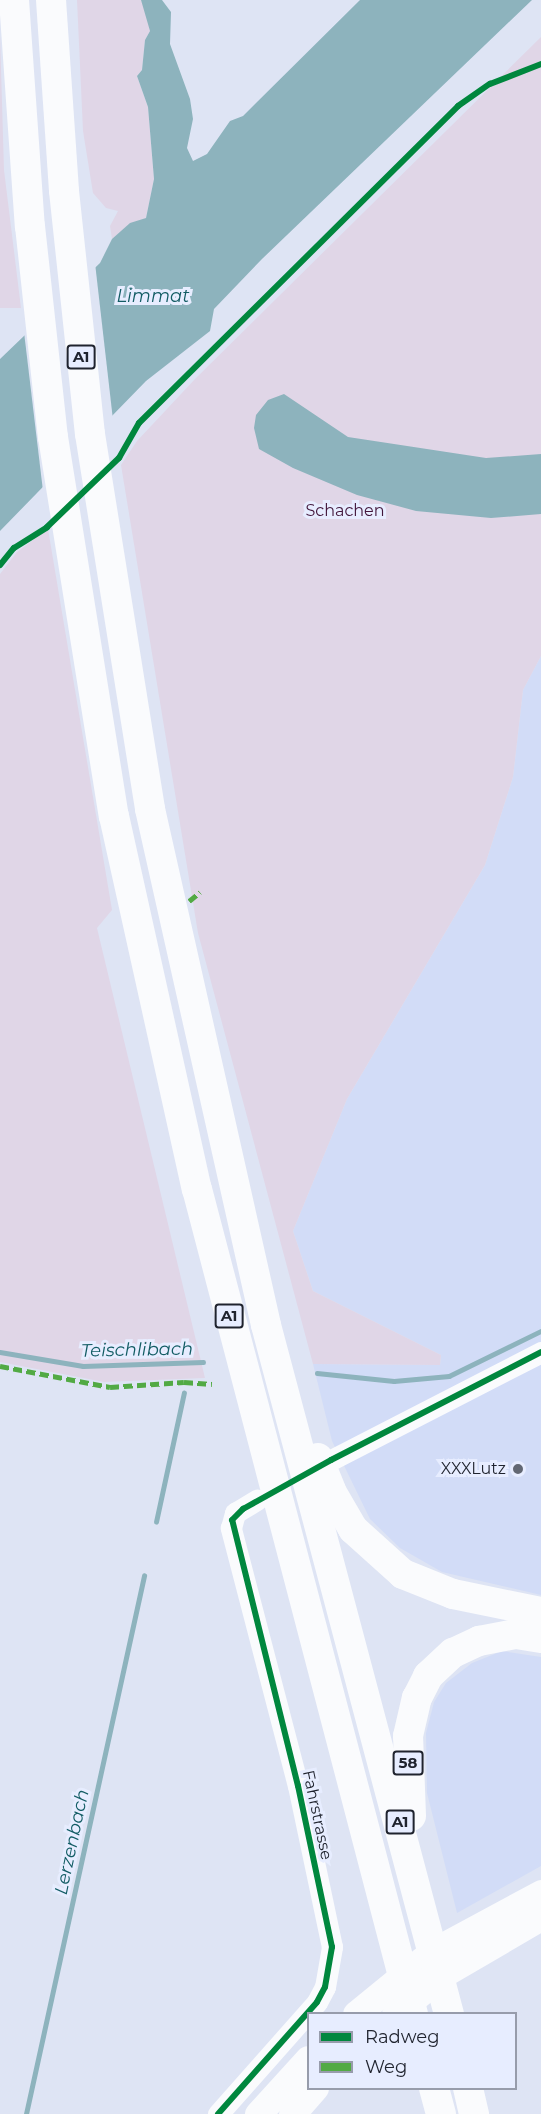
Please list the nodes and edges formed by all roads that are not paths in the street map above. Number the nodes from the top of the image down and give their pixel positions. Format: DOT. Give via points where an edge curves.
graph roads {
  1 [pos="14,0"];
  2 [pos="51,0"];
  3 [pos="242,1215"];
  4 [pos="541,1352"];
  5 [pos="331,1460"];
  6 [pos="257,1500"];
  7 [pos="541,1612"];
  8 [pos="541,1638"];
  9 [pos="414,1878"];
  10 [pos="541,1893"];
  11 [pos="541,1917"];
  12 [pos="308,2012"];
  13 [pos="357,2012"];
  14 [pos="395,2012"];
  15 [pos="413,2012"];
  16 [pos="449,2012"];
  17 [pos="307,2013"];
  18 [pos="307,2061"];
  19 [pos="313,2090"];
  20 [pos="427,2090"];
  21 [pos="435,2090"];
  22 [pos="468,2090"];
  23 [pos="218,2114"];
  24 [pos="258,2114"];
  25 [pos="292,2114"];
  26 [pos="431,2114"];
  27 [pos="441,2114"];
  28 [pos="474,2114"];
  1 -- 15 [label="highway, A1" via="30,226 70,558 118,837 179,1115"];
  2 -- 3 [label="highway, A1" via="64,191 102,524 152,820"];
  3 -- 7 [label="highway" via="272,1287 320,1465 353,1528 385,1562 418,1582 453,1594"];
  3 -- 9 [label="highway, A1" via="269,1337"];
  4 -- 5 [label="street"];
  6 -- 12 [label="street, Fahrstrasse" via="235,1513 231,1528 298,1786 332,1947 325,1987"];
  8 -- 9 [label="highway, 58" via="503,1635 469,1644 444,1659 422,1687 410,1723 408,1748"];
  9 -- 16 [label="highway, A1"];
  10 -- 13 [label="main road" via="432,1952"];
  11 -- 14 [label="main road" via="451,1968"];
  17 -- 23 [label="street, Fahrstrasse"];
  18 -- 24 [label="main road"];
  19 -- 25 [label="main road"];
  20 -- 26 [label="highway"];
  21 -- 27 [label="highway"];
  22 -- 28 [label="highway"];
}
